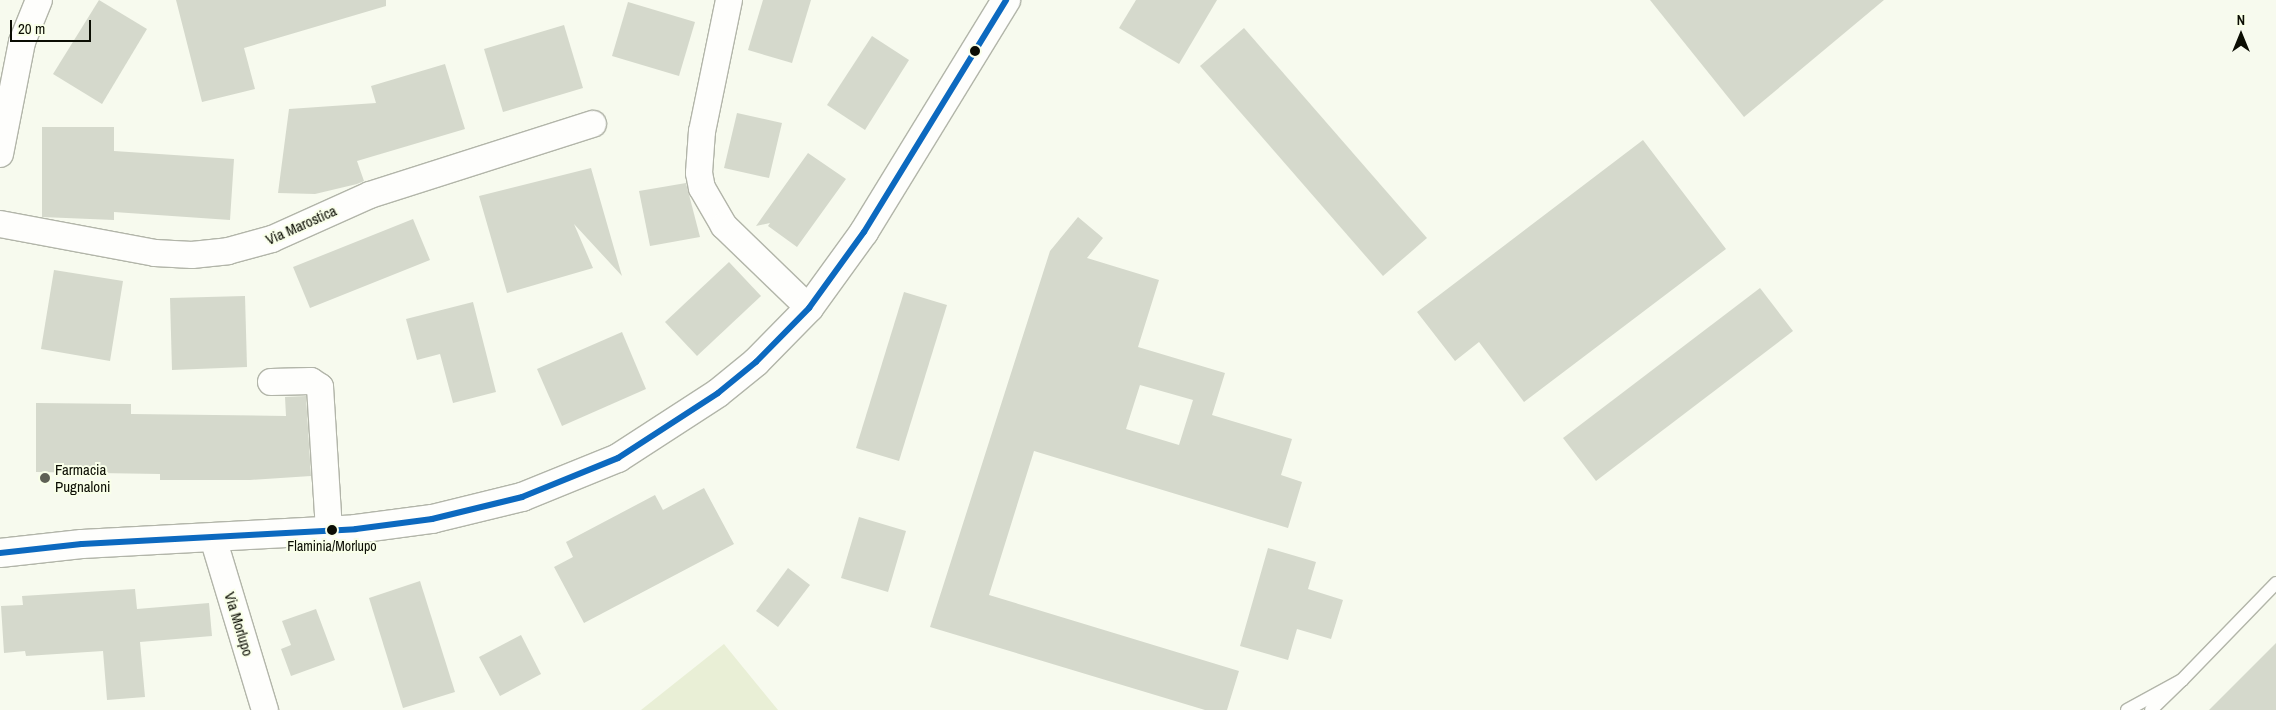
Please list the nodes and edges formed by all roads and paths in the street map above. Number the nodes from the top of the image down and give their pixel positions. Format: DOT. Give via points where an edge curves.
graph roads {
  1 [pos="39,0"];
  2 [pos="729,0"];
  3 [pos="1006,0"];
  4 [pos="593,124"];
  5 [pos="0,154"];
  6 [pos="0,224"];
  7 [pos="810,308"];
  8 [pos="271,382"];
  9 [pos="329,530"];
  10 [pos="213,538"];
  11 [pos="0,553"];
  12 [pos="2276,583"];
  13 [pos="2182,680"];
  14 [pos="265,710"];
  15 [pos="2127,710"];
  16 [pos="2151,710"];
  1 -- 5 [label="street" via="22,42"];
  2 -- 7 [label="street" via="702,132 699,173 702,188 724,226"];
  3 -- 7 [label="street" via="860,239"];
  4 -- 6 [label="street, Via Marostica" via="370,195 272,239 228,251 192,255 155,253"];
  7 -- 9 [label="street" via="756,362 718,393 618,458 548,488 481,508 405,523"];
  8 -- 9 [label="street" via="311,381 320,387"];
  9 -- 10 [label="street"];
  10 -- 11 [label="street" via="82,544"];
  10 -- 14 [label="street, Via Morlupo"];
  12 -- 13 [label="lane"];
  13 -- 15 [label="lane"];
  13 -- 16 [label="lane"];
}
